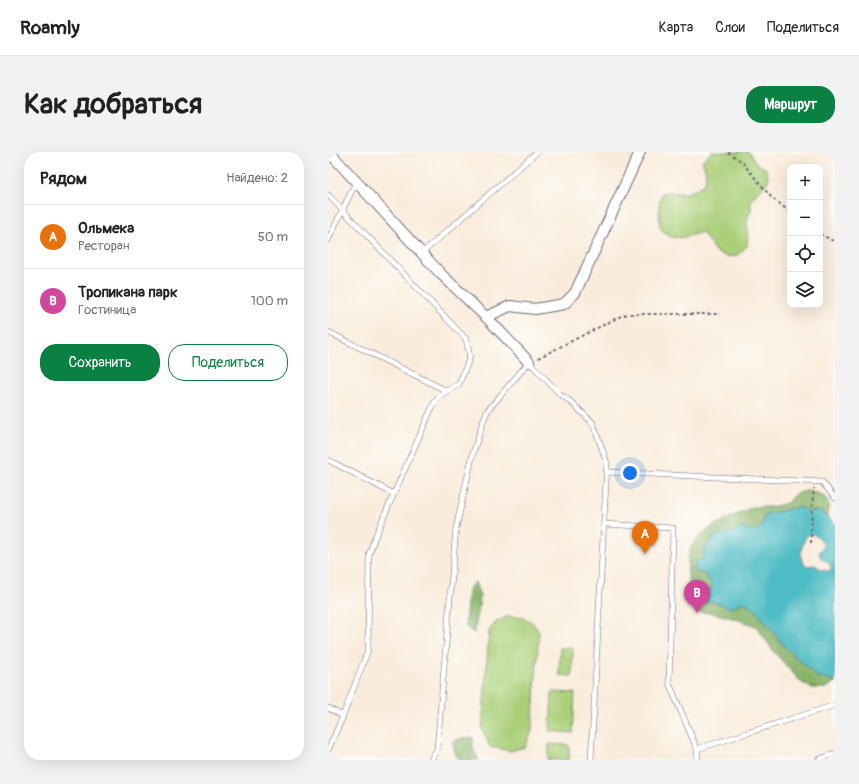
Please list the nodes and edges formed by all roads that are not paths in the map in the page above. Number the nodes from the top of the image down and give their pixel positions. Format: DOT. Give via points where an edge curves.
graph roads {
  1 [pos="329,152"];
  2 [pos="537,152"];
  3 [pos="640,152"];
  4 [pos="356,182"];
  5 [pos="328,195"];
  6 [pos="342,210"];
  7 [pos="328,240"];
  8 [pos="422,253"];
  9 [pos="486,317"];
  10 [pos="328,332"];
  11 [pos="529,362"];
  12 [pos="447,391"];
  13 [pos="328,460"];
  14 [pos="606,472"];
  15 [pos="394,494"];
  16 [pos="835,498"];
  17 [pos="604,524"];
  18 [pos="835,705"];
  19 [pos="328,708"];
  20 [pos="343,716"];
  21 [pos="697,749"];
  22 [pos="328,750"];
  23 [pos="835,753"];
  24 [pos="431,760"];
  25 [pos="591,760"];
  26 [pos="698,760"];
  27 [pos="818,760"];
  1 -- 4 [label="street"];
  2 -- 8 [label="lane"];
  3 -- 9 [label="street" via="575,293 564,304 535,309 510,306"];
  4 -- 6 [label="lane"];
  4 -- 8 [label="street"];
  5 -- 6 [label="lane"];
  6 -- 7 [label="lane"];
  6 -- 12 [label="lane" via="466,339 470,357 459,384"];
  8 -- 9 [label="street"];
  9 -- 11 [label="street"];
  10 -- 12 [label="lane"];
  11 -- 14 [label="lane" via="593,423 607,463"];
  11 -- 24 [label="lane" via="488,410 473,452 456,528 437,749"];
  12 -- 15 [label="lane" via="434,403"];
  13 -- 15 [label="lane"];
  14 -- 16 [label="lane" via="822,482"];
  14 -- 17 [label="lane"];
  15 -- 20 [label="lane" via="369,555 368,650"];
  17 -- 21 [label="lane" via="674,528 669,682"];
  17 -- 25 [label="lane"];
  18 -- 21 [label="lane"];
  19 -- 20 [label="lane"];
  20 -- 22 [label="lane"];
  21 -- 26 [label="lane"];
  23 -- 27 [label="lane"];
}
